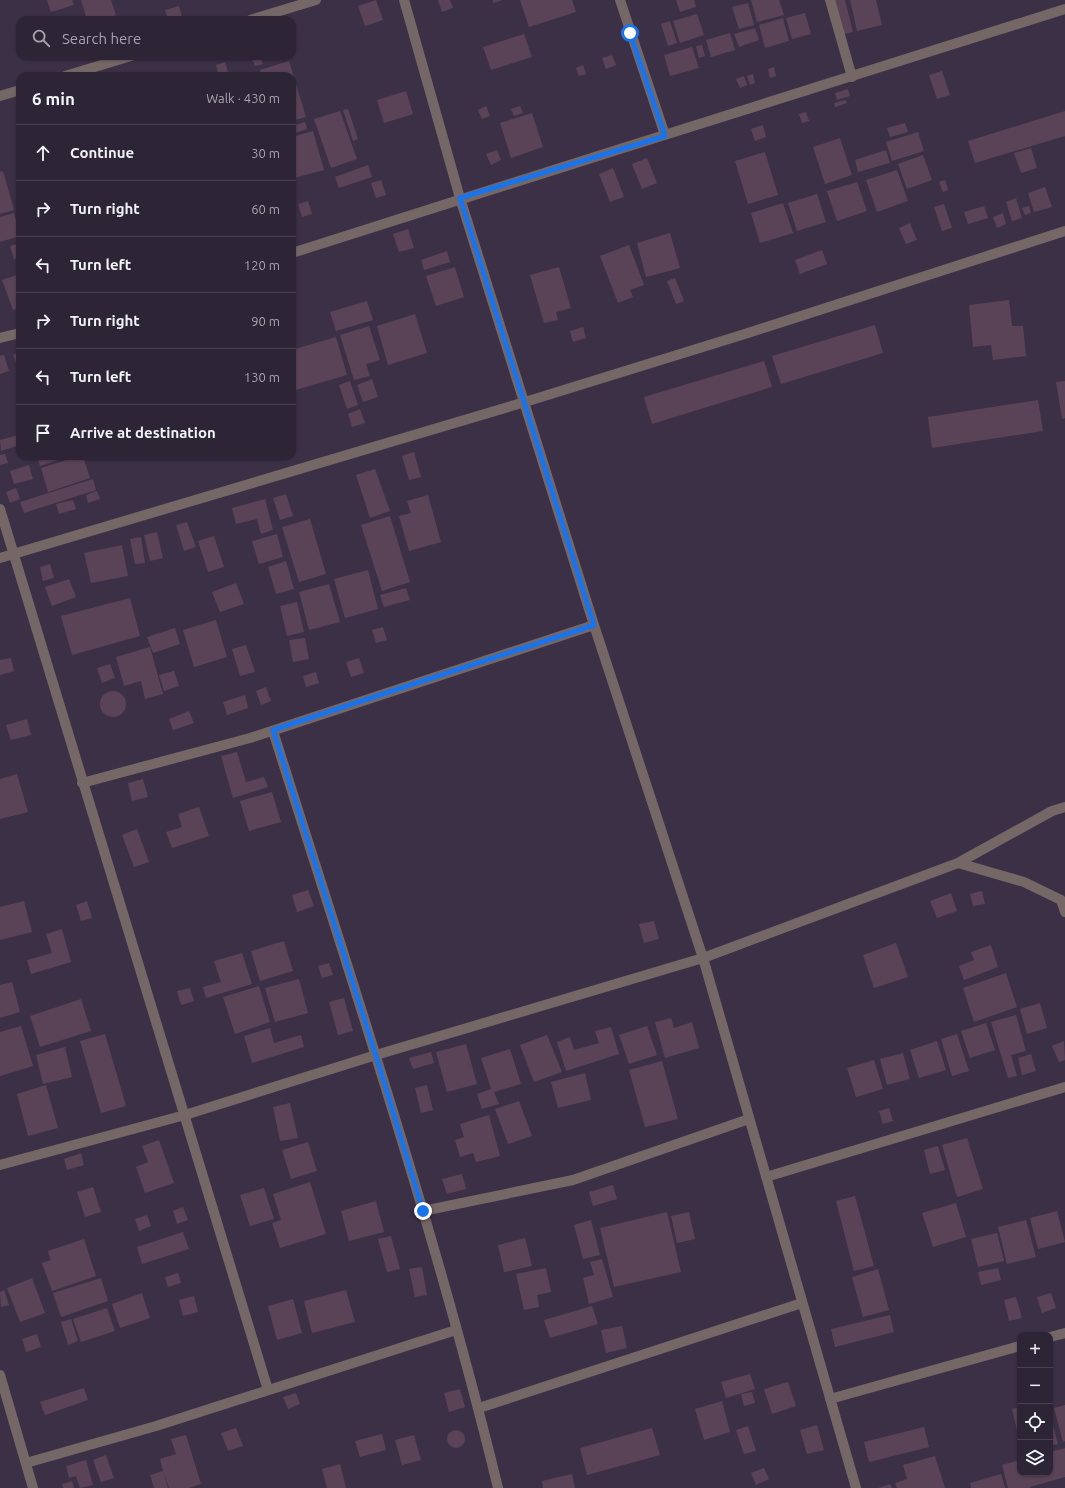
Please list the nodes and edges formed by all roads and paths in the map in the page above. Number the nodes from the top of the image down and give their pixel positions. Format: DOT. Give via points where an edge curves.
graph roads {
  1 [pos="316,0"];
  2 [pos="404,0"];
  3 [pos="620,0"];
  4 [pos="830,0"];
  5 [pos="1065,9"];
  6 [pos="263,16"];
  7 [pos="118,60"];
  8 [pos="79,72"];
  9 [pos="852,77"];
  10 [pos="16,91"];
  11 [pos="0,96"];
  12 [pos="665,136"];
  13 [pos="460,198"];
  14 [pos="1065,231"];
  15 [pos="296,252"];
  16 [pos="16,334"];
  17 [pos="0,338"];
  18 [pos="525,402"];
  19 [pos="0,509"];
  20 [pos="13,554"];
  21 [pos="0,558"];
  22 [pos="594,625"];
  23 [pos="273,730"];
  24 [pos="82,783"];
  25 [pos="1065,807"];
  26 [pos="958,863"];
  27 [pos="1065,912"];
  28 [pos="703,958"];
  29 [pos="376,1056"];
  30 [pos="1065,1087"];
  31 [pos="185,1114"];
  32 [pos="749,1119"];
  33 [pos="0,1166"];
  34 [pos="766,1178"];
  35 [pos="423,1211"];
  36 [pos="802,1303"];
  37 [pos="456,1330"];
  38 [pos="1065,1332"];
  39 [pos="1053,1336"];
  40 [pos="1017,1347"];
  41 [pos="0,1375"];
  42 [pos="268,1390"];
  43 [pos="830,1399"];
  44 [pos="479,1408"];
  45 [pos="26,1463"];
  46 [pos="33,1488"];
  47 [pos="498,1488"];
  48 [pos="856,1488"];
  1 -- 6 [label="street"];
  2 -- 13 [label="street"];
  3 -- 12 [label="street"];
  4 -- 9 [label="street"];
  5 -- 9 [label="street"];
  7 -- 8 [label="street"];
  9 -- 12 [label="street"];
  10 -- 11 [label="street"];
  12 -- 13 [label="street"];
  13 -- 15 [label="street"];
  13 -- 18 [label="street"];
  14 -- 18 [label="street"];
  16 -- 17 [label="street"];
  18 -- 20 [label="street"];
  18 -- 22 [label="street"];
  19 -- 20 [label="street"];
  20 -- 21 [label="street"];
  20 -- 24 [label="street"];
  22 -- 23 [label="street"];
  22 -- 28 [label="street"];
  23 -- 24 [label="street"];
  23 -- 29 [label="street"];
  24 -- 31 [label="street"];
  25 -- 26 [label="street" via="1052,811"];
  26 -- 27 [label="street" via="1024,882 1061,900"];
  26 -- 28 [label="street"];
  28 -- 29 [label="street"];
  28 -- 32 [label="street"];
  29 -- 31 [label="street"];
  29 -- 35 [label="street"];
  30 -- 34 [label="street"];
  31 -- 33 [label="street"];
  31 -- 42 [label="street"];
  32 -- 34 [label="street"];
  32 -- 35 [label="street" via="573,1180"];
  34 -- 36 [label="street"];
  35 -- 37 [label="street"];
  36 -- 43 [label="street"];
  36 -- 44 [label="street"];
  37 -- 42 [label="street"];
  37 -- 44 [label="street"];
  38 -- 39 [label="street"];
  40 -- 43 [label="street"];
  41 -- 45 [label="street"];
  42 -- 45 [label="street" via="156,1426"];
  43 -- 48 [label="street"];
  44 -- 47 [label="street"];
  45 -- 46 [label="street"];
}
